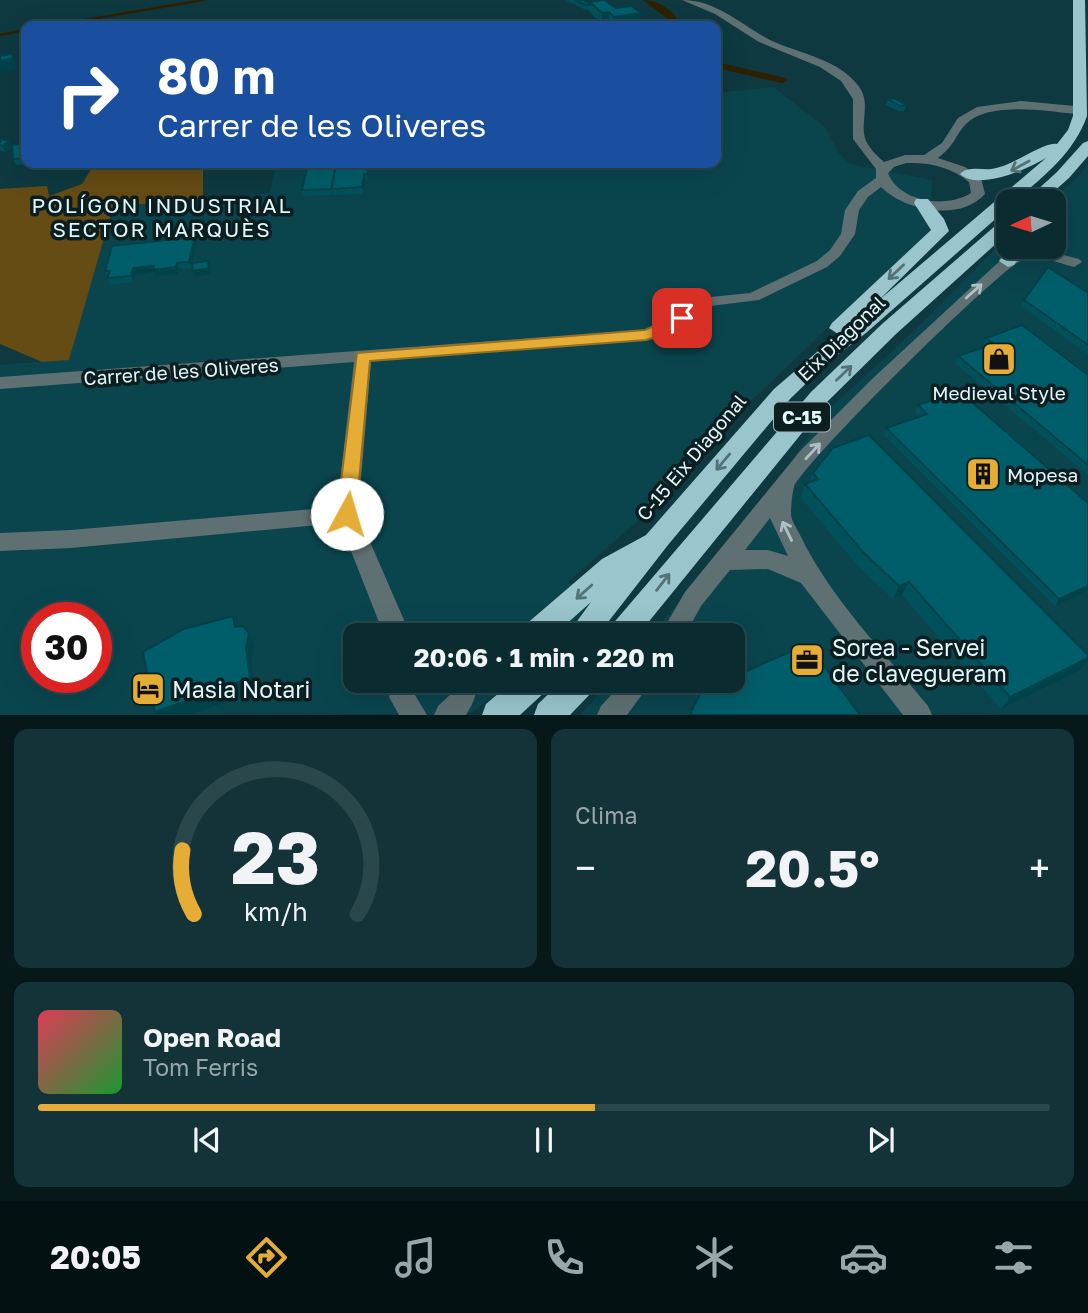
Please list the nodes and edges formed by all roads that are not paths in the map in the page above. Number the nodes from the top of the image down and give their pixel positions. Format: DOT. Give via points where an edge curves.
graph roads {
  1 [pos="687,0"];
  2 [pos="1079,0"];
  3 [pos="1075,110"];
  4 [pos="1067,142"];
  5 [pos="947,145"];
  6 [pos="1088,146"];
  7 [pos="869,152"];
  8 [pos="926,160"];
  9 [pos="898,161"];
  10 [pos="951,165"];
  11 [pos="968,174"];
  12 [pos="883,175"];
  13 [pos="1052,189"];
  14 [pos="896,193"];
  15 [pos="863,194"];
  16 [pos="922,204"];
  17 [pos="996,235"];
  18 [pos="1066,255"];
  19 [pos="1008,259"];
  20 [pos="1051,259"];
  21 [pos="1081,267"];
  22 [pos="859,328"];
  23 [pos="363,356"];
  24 [pos="820,358"];
  25 [pos="0,383"];
  26 [pos="785,483"];
  27 [pos="347,514"];
  28 [pos="659,538"];
  29 [pos="0,542"];
  30 [pos="724,561"];
  31 [pos="809,576"];
  32 [pos="394,623"];
  33 [pos="548,623"];
  34 [pos="591,623"];
  35 [pos="631,623"];
  36 [pos="679,623"];
  37 [pos="464,693"];
  38 [pos="522,693"];
  39 [pos="570,693"];
  40 [pos="629,693"];
  41 [pos="447,715"];
  42 [pos="497,715"];
  43 [pos="549,715"];
  44 [pos="610,715"];
  45 [pos="919,715"];
  1 -- 7 [label="street" via="714,8 764,40 844,79 856,90 861,107 857,133"];
  2 -- 4 [label="highway, C-15" via="1080,116"];
  3 -- 5 [label="street" via="1021,105 981,110 962,121"];
  4 -- 11 [label="highway, one-way" via="1012,172"];
  4 -- 22 [label="highway, Eix Diagonal / C-15" via="1054,159"];
  5 -- 8 [label="street"];
  5 -- 10 [label="street"];
  6 -- 13 [label="highway"];
  7 -- 9 [label="street"];
  7 -- 12 [label="street"];
  8 -- 9 [label="street"];
  8 -- 10 [label="street"];
  9 -- 12 [label="street"];
  10 -- 11 [label="street"];
  11 -- 16 [label="street" via="979,188 973,200 952,206"];
  12 -- 14 [label="street"];
  12 -- 15 [label="street"];
  14 -- 15 [label="street"];
  14 -- 16 [label="street"];
  15 -- 23 [label="street, Carrer de les Oliveres" via="852,210 848,234 822,264 753,297 688,304 682,318 646,335"];
  16 -- 24 [label="highway, C-15, one-way" via="940,231 819,347"];
  35 -- 17 [label="highway, Eix Diagonal / C-15, one-way" via="819,397"];
  18 -- 21 [label="street"];
  26 -- 19 [label="street, one-way" via="877,384"];
  20 -- 21 [label="street"];
  22 -- 24 [label="highway, C-15 Eix Diagonal / C-15"];
  23 -- 25 [label="street, Carrer de les Oliveres"];
  23 -- 27 [label="street"];
  24 -- 28 [label="highway, C-15 Eix Diagonal / C-15, one-way" via="782,394"];
  26 -- 30 [label="street"];
  31 -- 26 [label="street, one-way" via="780,516"];
  27 -- 29 [label="street"];
  27 -- 32 [label="street"];
  28 -- 33 [label="highway, one-way" via="611,568"];
  28 -- 34 [label="highway, C-15 Eix Diagonal / C-15"];
  30 -- 31 [label="street" via="760,556"];
  30 -- 36 [label="street"];
  31 -- 45 [label="street"];
  37 -- 41 [label="street" via="460,704"];
  38 -- 42 [label="highway"];
  39 -- 43 [label="highway"];
  40 -- 44 [label="street"];
}
